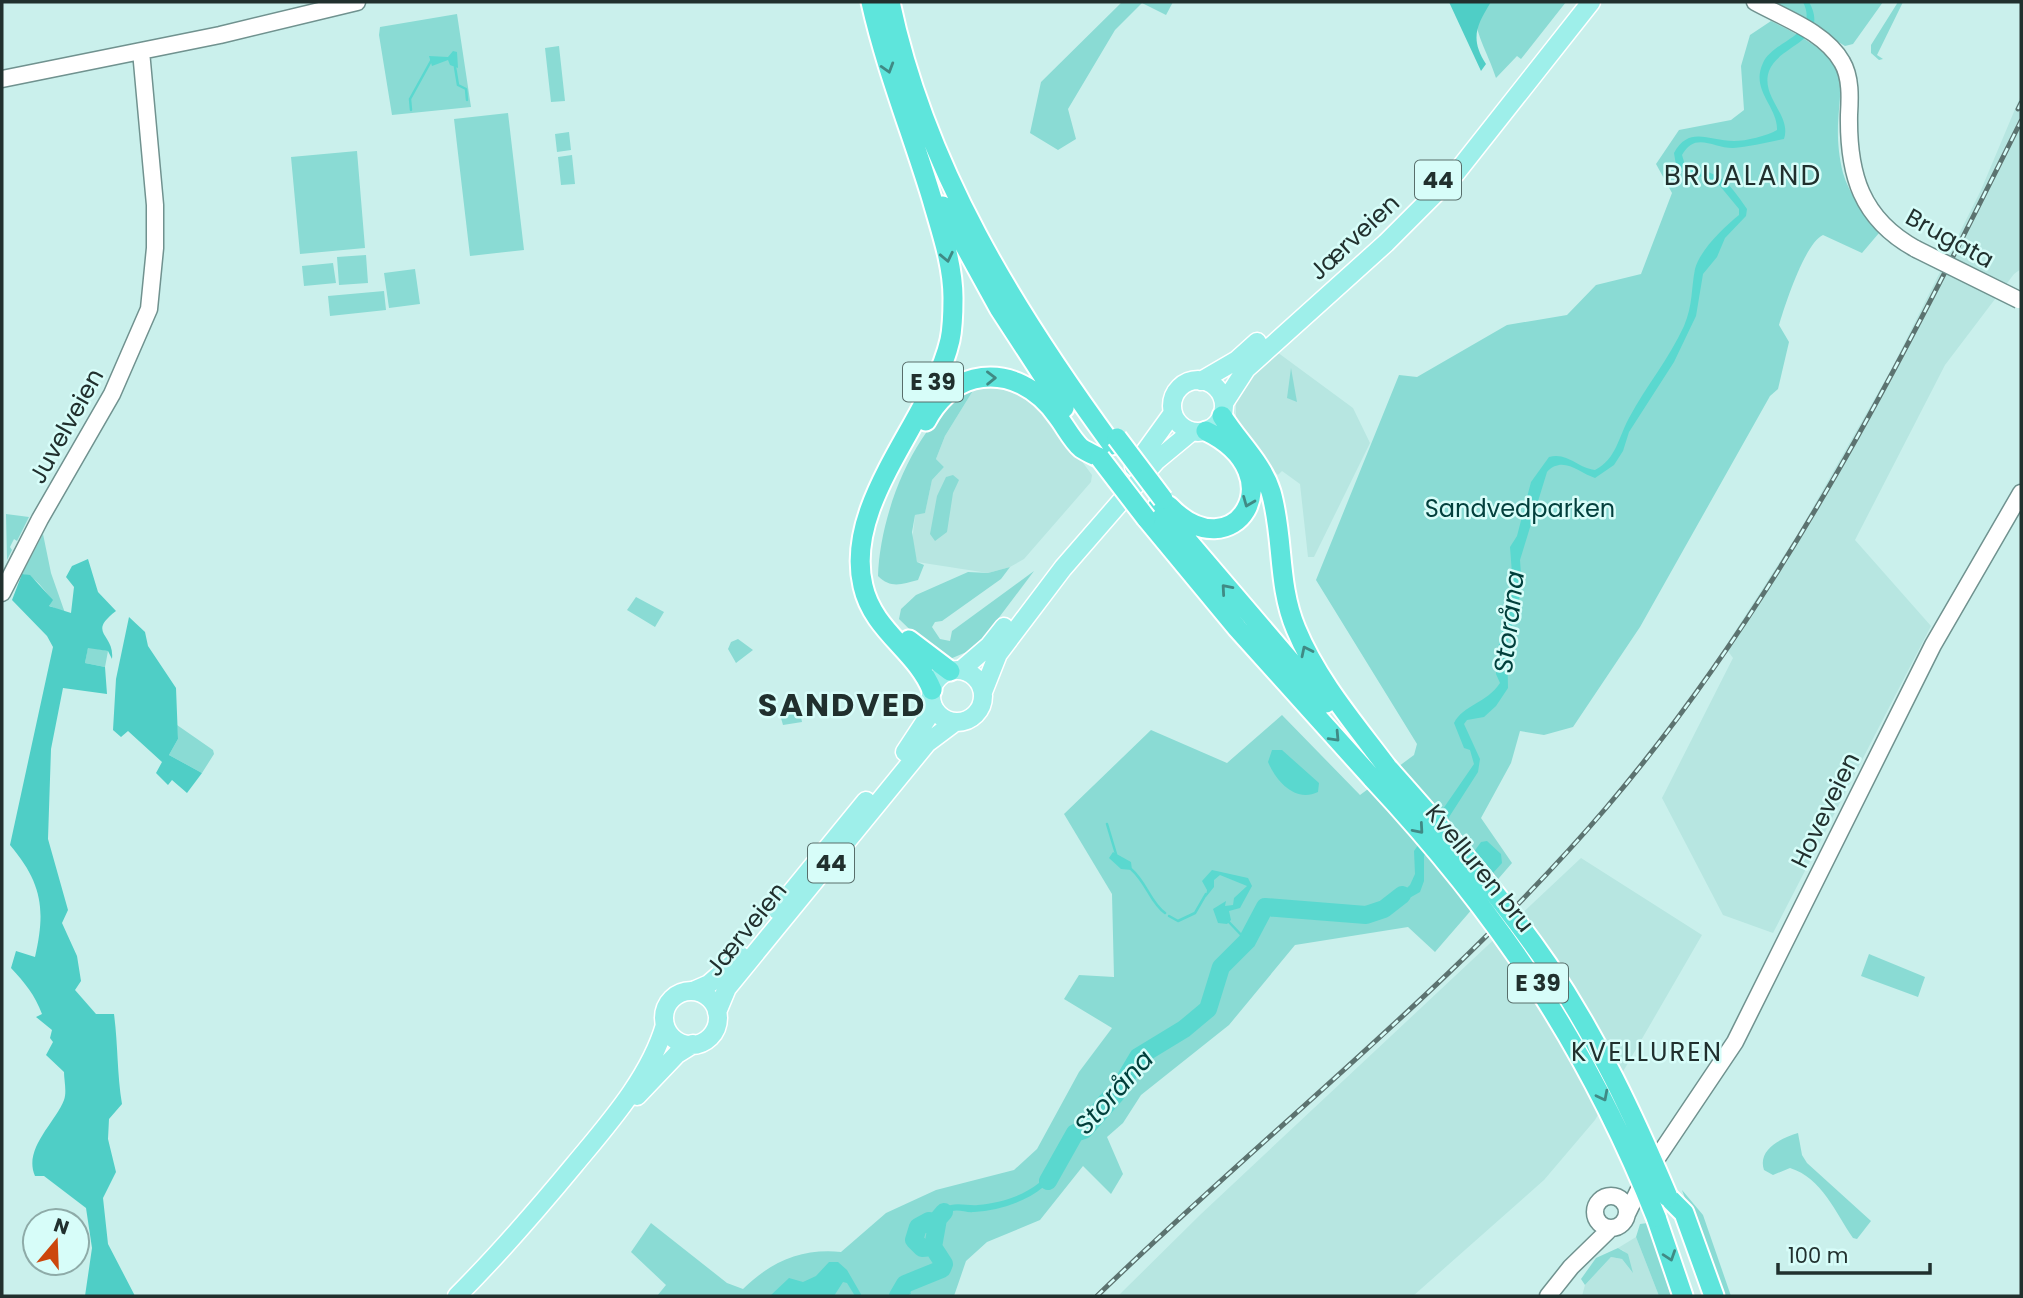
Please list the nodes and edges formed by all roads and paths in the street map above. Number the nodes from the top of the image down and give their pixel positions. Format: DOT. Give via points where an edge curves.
graph roads {
  1 [pos="357,2"];
  2 [pos="871,2"];
  3 [pos="890,2"];
  4 [pos="1583,2"];
  5 [pos="1591,2"];
  6 [pos="1755,2"];
  7 [pos="141,51"];
  8 [pos="2,79"];
  9 [pos="915,144"];
  10 [pos="2020,301"];
  11 [pos="1201,381"];
  12 [pos="1223,409"];
  13 [pos="1173,413"];
  14 [pos="1199,431"];
  15 [pos="1110,447"];
  16 [pos="2021,493"];
  17 [pos="1155,508"];
  18 [pos="3,594"];
  19 [pos="878,611"];
  20 [pos="956,671"];
  21 [pos="982,692"];
  22 [pos="933,699"];
  23 [pos="954,722"];
  24 [pos="1380,773"];
  25 [pos="693,991"];
  26 [pos="717,1012"];
  27 [pos="665,1025"];
  28 [pos="694,1044"];
  29 [pos="1665,1145"];
  30 [pos="1611,1196"];
  31 [pos="1668,1197"];
  32 [pos="1627,1214"];
  33 [pos="1596,1217"];
  34 [pos="1611,1228"];
  35 [pos="1571,1267"];
  36 [pos="457,1296"];
  37 [pos="468,1296"];
  38 [pos="1548,1296"];
  39 [pos="1683,1296"];
  40 [pos="1703,1296"];
  41 [pos="1714,1296"];
  1 -- 7 [label="main road"];
  2 -- 9 [label="highway, E 39, one-way"];
  3 -- 15 [label="highway, E 39" via="916,96 980,246"];
  4 -- 11 [label="main road, Jærveien / 44" via="1408,212 1237,360"];
  5 -- 12 [label="main road, Jærveien / 44" via="1456,173 1246,369"];
  6 -- 10 [label="main road, Brugata, bridge" via="1815,35 1844,64 1850,90 1848,151 1857,185 1883,225 1900,241"];
  7 -- 8 [label="main road"];
  7 -- 18 [label="main road, Juvelveien" via="155,205 149,309 112,394"];
  9 -- 15 [label="highway, E 39" via="941,203 999,308"];
  9 -- 19 [label="highway, E 39, one-way" via="949,266 953,319 943,362 864,530 863,586"];
  11 -- 12 [label="main road" via="1216,388"];
  11 -- 13 [label="main road, 44" via="1178,389"];
  12 -- 14 [label="main road, 44"];
  24 -- 12 [label="highway, E 39, one-way" via="1304,648 1285,598 1270,492"];
  13 -- 14 [label="main road" via="1177,421"];
  13 -- 20 [label="main road, 44" via="1147,453 989,646"];
  14 -- 17 [label="highway, E 39, one-way" via="1227,444 1248,467 1253,484 1248,506 1232,524 1208,529"];
  14 -- 21 [label="main road, 44" via="1156,461 1063,568 998,654"];
  15 -- 17 [label="highway, E 39, bridge"];
  19 -- 15 [label="highway, E 39, one-way" via="870,561 877,523 929,414 951,390 985,377 1019,382 1054,411 1081,447"];
  16 -- 29 [label="main road, Hoveveien" via="1933,645 1735,1042"];
  17 -- 24 [label="highway, E 39" via="1237,628"];
  19 -- 20 [label="highway, E 39" via="913,644"];
  19 -- 22 [label="highway, E 39" via="897,645 925,672"];
  20 -- 21 [label="main road" via="975,678"];
  20 -- 22 [label="main road, 44" via="935,681"];
  21 -- 23 [label="main road, 44" via="974,716"];
  22 -- 23 [label="main road" via="940,715"];
  22 -- 25 [label="main road, Jærveien / 44" via="904,754 735,963"];
  23 -- 26 [label="main road, Jærveien / 44" via="927,743 727,988"];
  24 -- 31 [label="highway, Kvelluren bru / E 39, bridge" via="1486,882 1549,967 1616,1081"];
  24 -- 39 [label="highway, Kvelluren bru / E 39, one-way, bridge" via="1548,999 1615,1120"];
  25 -- 26 [label="main road" via="707,996"];
  25 -- 27 [label="main road, 44" via="671,999 663,1017"];
  26 -- 28 [label="main road, 44" via="710,1037"];
  27 -- 28 [label="main road" via="676,1040"];
  27 -- 36 [label="main road, 44" via="658,1050 600,1133 504,1248"];
  28 -- 37 [label="main road, 44" via="677,1054 639,1094 568,1189"];
  29 -- 30 [label="main road, Hoveveien"];
  29 -- 32 [label="main road, Hoveveien"];
  30 -- 32 [label="main road" via="1624,1202"];
  30 -- 33 [label="main road" via="1600,1200"];
  31 -- 40 [label="highway, E 39"];
  31 -- 41 [label="highway, E 39" via="1684,1213"];
  32 -- 34 [label="main road" via="1621,1225"];
  33 -- 34 [label="main road"];
  33 -- 35 [label="main road"];
  34 -- 35 [label="main road"];
  35 -- 38 [label="main road"];
}
